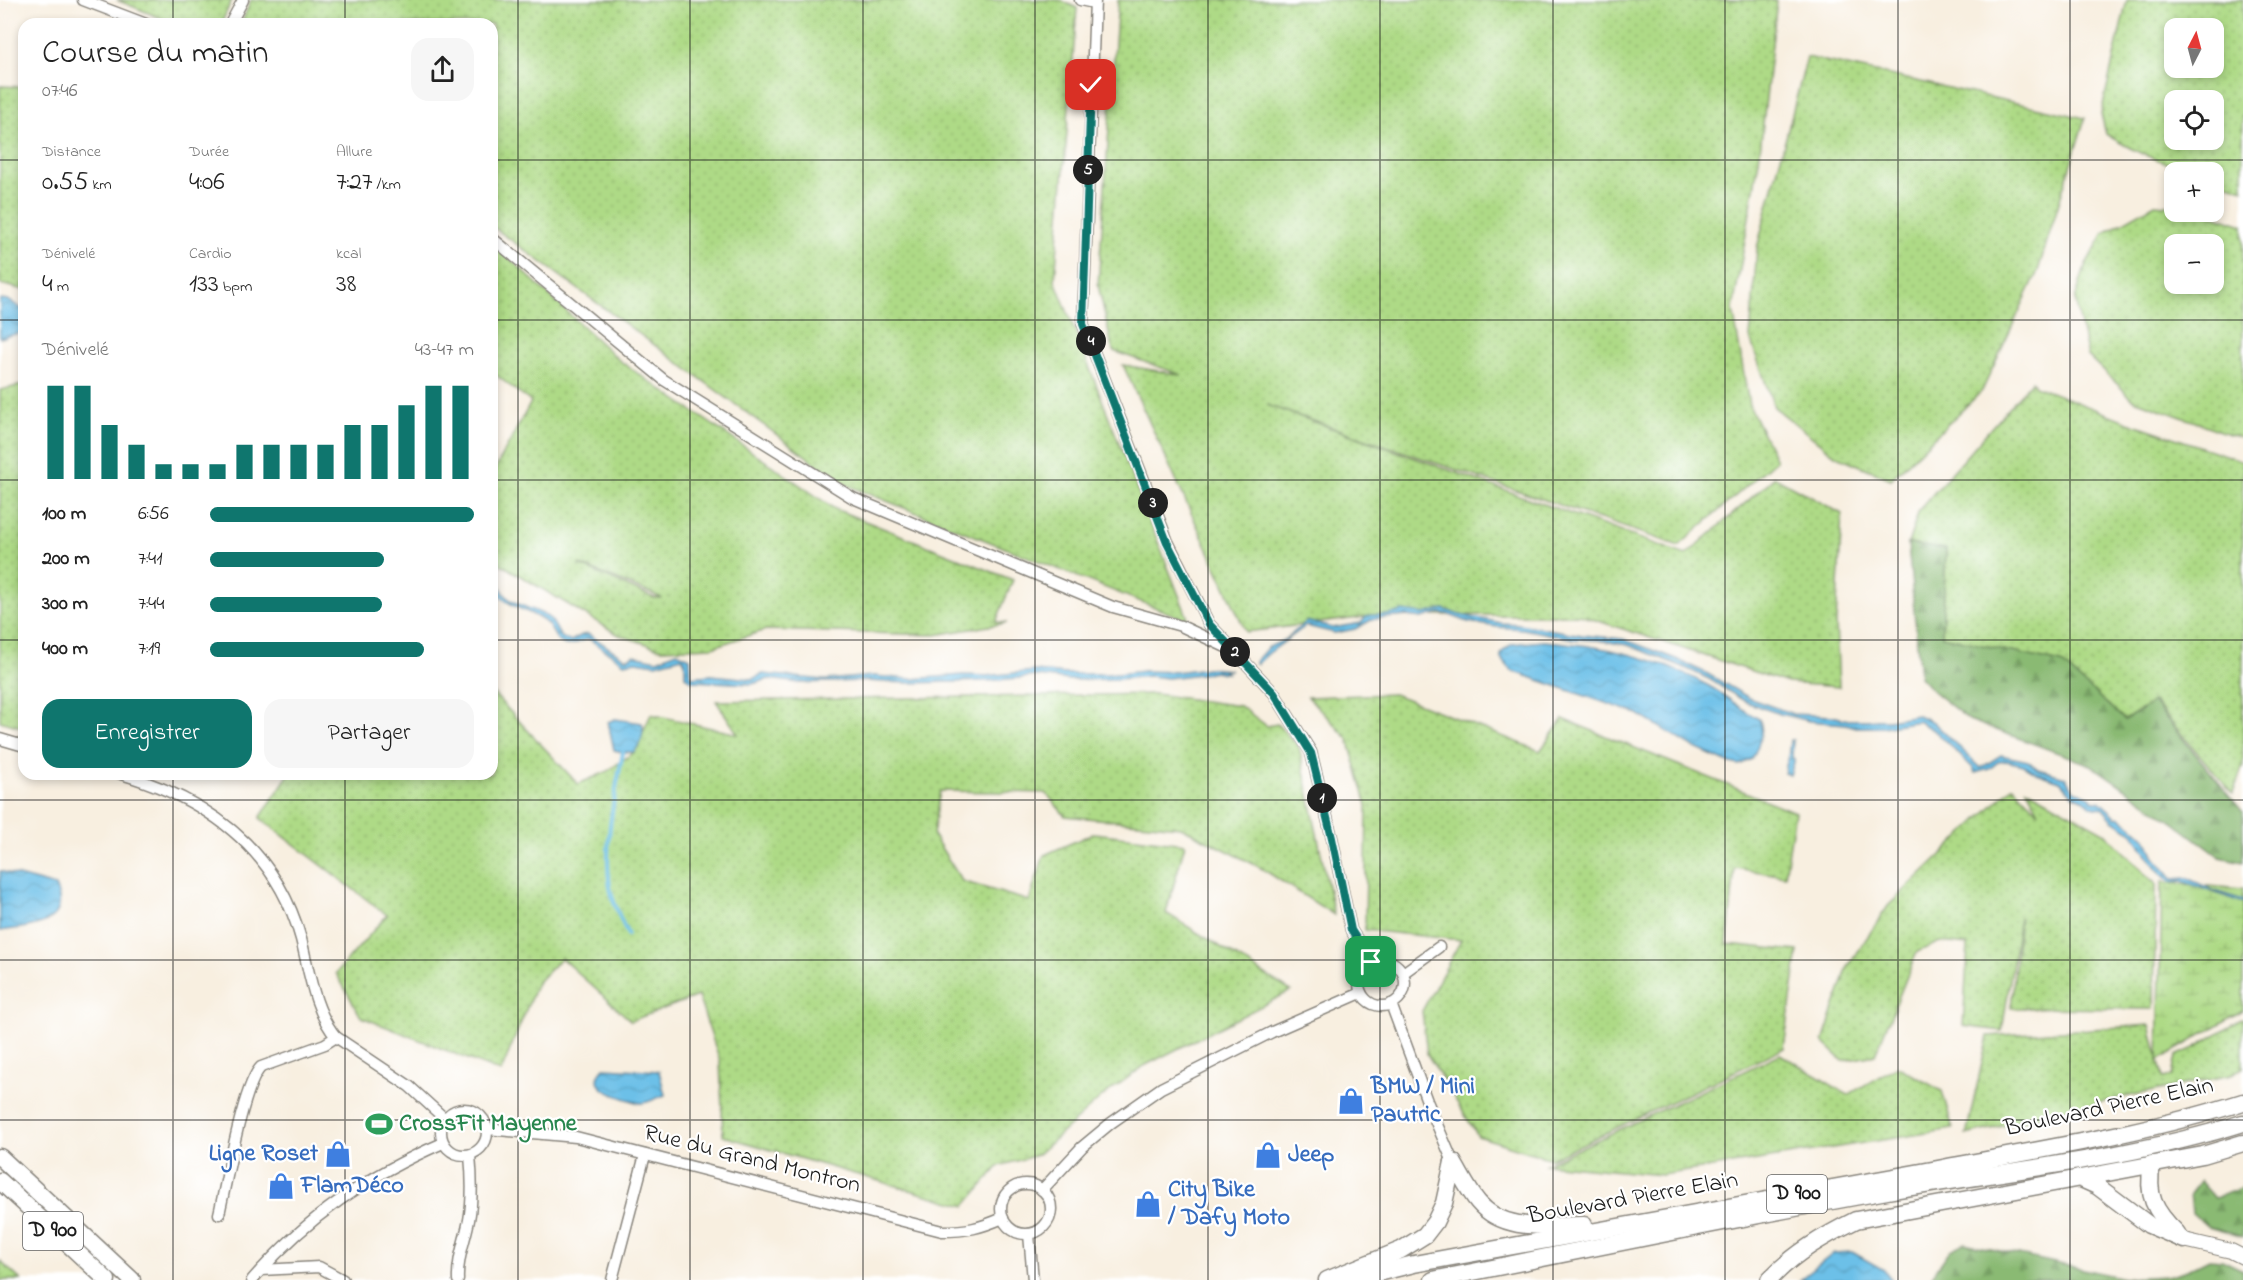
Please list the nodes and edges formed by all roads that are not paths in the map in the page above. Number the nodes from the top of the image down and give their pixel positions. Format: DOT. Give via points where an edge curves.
graph roads {
  1 [pos="83,0"];
  2 [pos="243,0"];
  3 [pos="1080,0"];
  4 [pos="1094,1"];
  5 [pos="130,18"];
  6 [pos="233,18"];
  7 [pos="498,243"];
  8 [pos="1234,651"];
  9 [pos="0,740"];
  10 [pos="18,744"];
  11 [pos="141,780"];
  12 [pos="1439,947"];
  13 [pos="1371,962"];
  14 [pos="1403,974"];
  15 [pos="1361,993"];
  16 [pos="1391,1004"];
  17 [pos="336,1037"];
  18 [pos="2243,1102"];
  19 [pos="445,1119"];
  20 [pos="2243,1123"];
  21 [pos="487,1129"];
  22 [pos="443,1143"];
  23 [pos="2243,1143"];
  24 [pos="470,1155"];
  25 [pos="645,1155"];
  26 [pos="0,1157"];
  27 [pos="1453,1162"];
  28 [pos="2152,1164"];
  29 [pos="2079,1178"];
  30 [pos="0,1181"];
  31 [pos="1042,1190"];
  32 [pos="219,1214"];
  33 [pos="1003,1218"];
  34 [pos="1631,1224"];
  35 [pos="1029,1234"];
  36 [pos="2184,1240"];
  37 [pos="2243,1257"];
  38 [pos="261,1270"];
  39 [pos="1033,1277"];
  40 [pos="106,1280"];
  41 [pos="132,1280"];
  42 [pos="252,1280"];
  43 [pos="343,1280"];
  44 [pos="458,1280"];
  45 [pos="612,1280"];
  46 [pos="1327,1280"];
  47 [pos="1349,1280"];
  48 [pos="1433,1280"];
  49 [pos="1769,1280"];
  1 -- 5 [label="street"];
  2 -- 6 [label="street"];
  3 -- 4 [label="street"];
  4 -- 8 [label="street" via="1083,324 1167,542 1209,624"];
  7 -- 8 [label="street" via="664,380 853,498 1113,607 1181,626"];
  8 -- 13 [label="street" via="1274,693 1311,753 1351,930"];
  9 -- 10 [label="street"];
  11 -- 17 [label="street" via="192,801 254,849 295,919 323,1018"];
  12 -- 14 [label="street"];
  13 -- 14 [label="street" via="1393,962"];
  13 -- 15 [label="street" via="1359,979"];
  14 -- 16 [label="street" via="1405,988"];
  15 -- 16 [label="street" via="1370,1003"];
  15 -- 31 [label="street" via="1161,1088 1082,1147"];
  16 -- 27 [label="street"];
  17 -- 19 [label="street" via="409,1086"];
  17 -- 32 [label="street" via="261,1067 255,1073"];
  18 -- 34 [label="main road, Boulevard Pierre Elain / D 900" via="2105,1137"];
  19 -- 21 [label="street" via="466,1109 480,1115"];
  19 -- 22 [label="street" via="441,1130"];
  20 -- 48 [label="main road, Boulevard Pierre Elain / D 900" via="2142,1149 1885,1191"];
  21 -- 24 [label="street" via="482,1148"];
  21 -- 25 [label="street, Rue du Grand Montron" via="576,1137"];
  22 -- 24 [label="street" via="455,1154"];
  22 -- 38 [label="street" via="368,1180 292,1236"];
  23 -- 28 [label="main road"];
  24 -- 44 [label="street" via="472,1200"];
  25 -- 33 [label="street, Rue du Grand Montron" via="942,1230 964,1231"];
  25 -- 45 [label="street"];
  26 -- 41 [label="main road, D 900"];
  27 -- 34 [label="main road" via="1478,1202 1501,1220 1529,1226"];
  27 -- 46 [label="main road" via="1444,1203 1425,1235 1401,1250"];
  28 -- 29 [label="main road"];
  28 -- 36 [label="main road" via="2152,1200 2162,1218"];
  29 -- 36 [label="main road" via="2097,1186 2150,1225"];
  29 -- 49 [label="main road" via="1856,1220 1812,1243"];
  30 -- 40 [label="main road, D 900"];
  31 -- 33 [label="street" via="1027,1184 1011,1189 1002,1202"];
  31 -- 35 [label="street" via="1050,1201 1051,1215 1043,1228"];
  33 -- 35 [label="street" via="1013,1231"];
  34 -- 47 [label="main road, Boulevard Pierre Elain / D 900" via="1414,1264"];
  35 -- 39 [label="street"];
  36 -- 37 [label="street"];
  38 -- 42 [label="street"];
  38 -- 43 [label="street" via="319,1267"];
}
